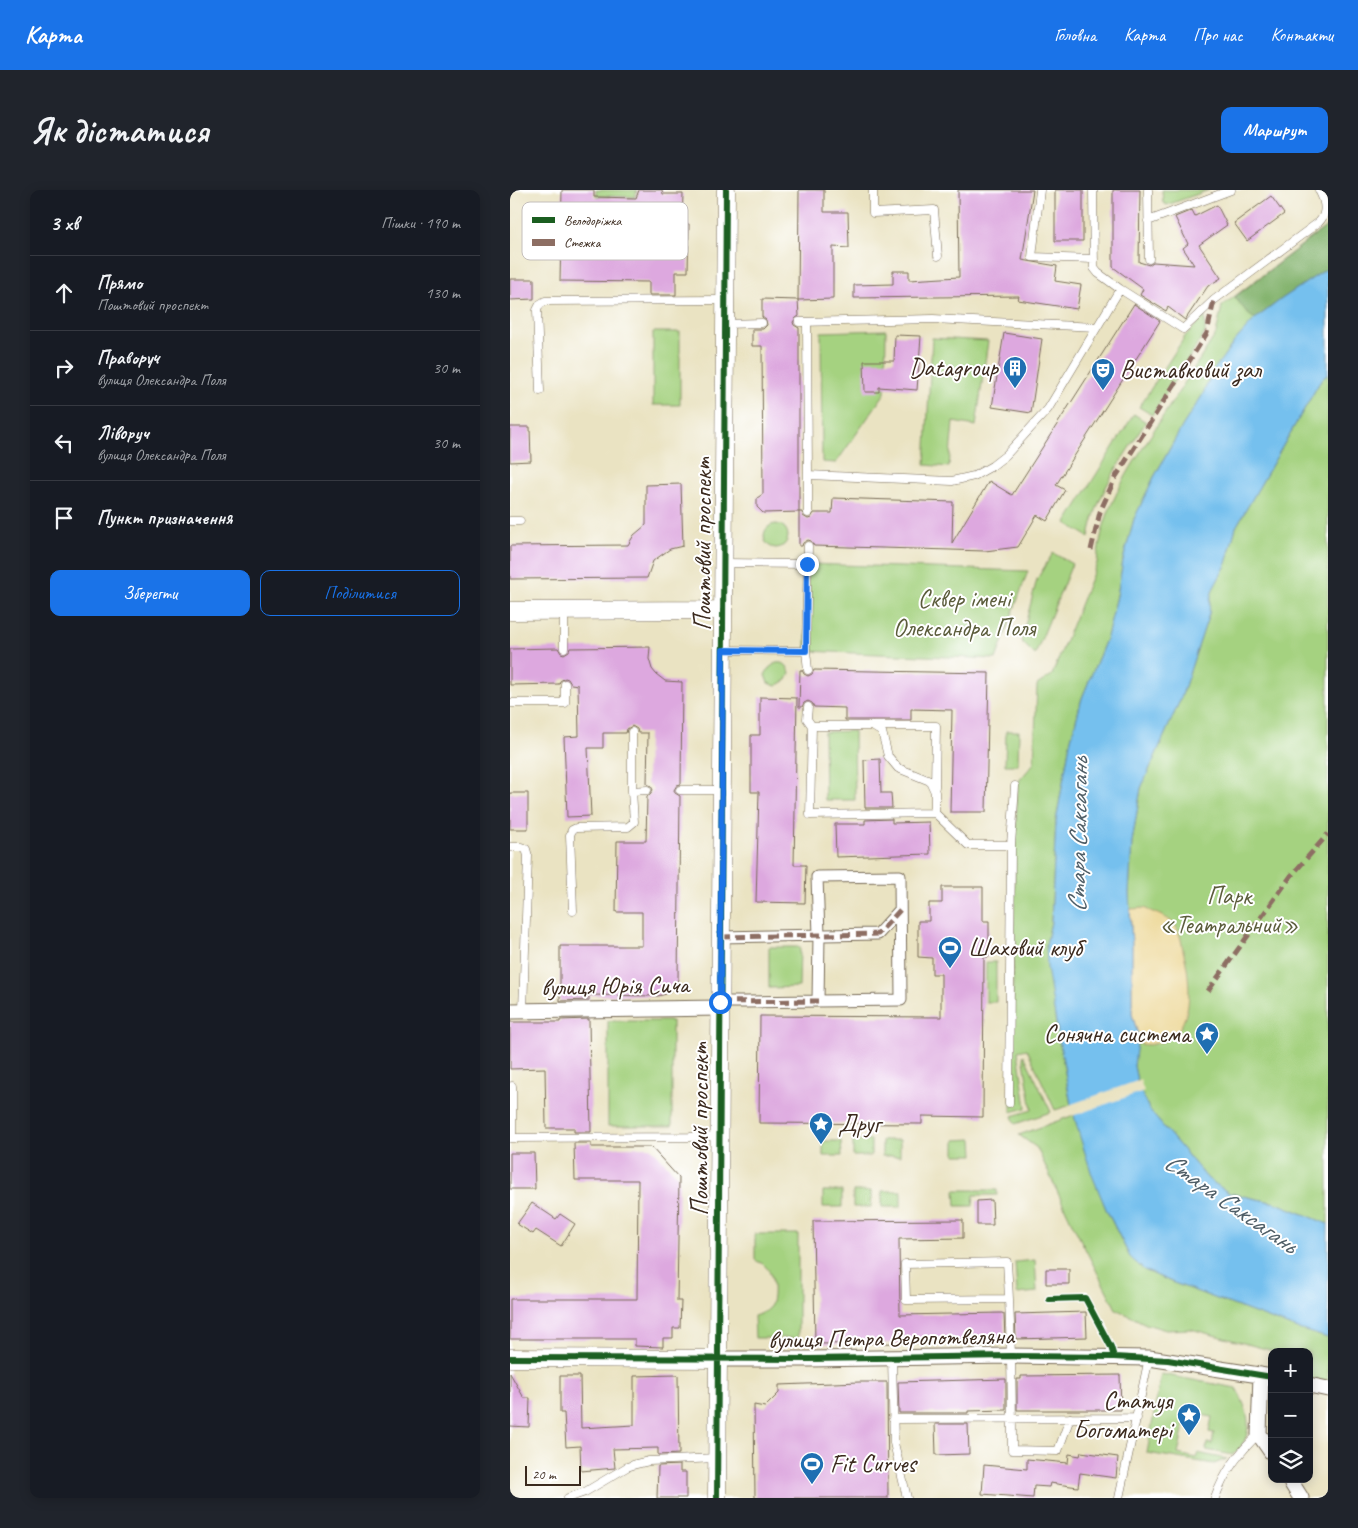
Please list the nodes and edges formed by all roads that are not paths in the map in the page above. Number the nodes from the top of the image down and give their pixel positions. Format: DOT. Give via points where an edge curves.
graph roads {
  1 [pos="726,190"];
  2 [pos="873,190"];
  3 [pos="1040,190"];
  4 [pos="1093,190"];
  5 [pos="1148,190"];
  6 [pos="1231,190"];
  7 [pos="1320,190"];
  8 [pos="1148,221"];
  9 [pos="938,256"];
  10 [pos="1094,259"];
  11 [pos="1149,259"];
  12 [pos="1120,288"];
  13 [pos="725,300"];
  14 [pos="762,323"];
  15 [pos="725,324"];
  16 [pos="1096,327"];
  17 [pos="540,390"];
  18 [pos="808,474"];
  19 [pos="808,512"];
  20 [pos="510,521"];
  21 [pos="520,521"];
  22 [pos="808,546"];
  23 [pos="723,563"];
  24 [pos="807,564"];
  25 [pos="564,610"];
  26 [pos="723,610"];
  27 [pos="510,611"];
  28 [pos="564,648"];
  29 [pos="723,650"];
  30 [pos="806,651"];
  31 [pos="808,670"];
  32 [pos="565,684"];
  33 [pos="510,703"];
  34 [pos="808,707"];
  35 [pos="812,726"];
  36 [pos="872,726"];
  37 [pos="632,732"];
  38 [pos="1015,786"];
  39 [pos="647,790"];
  40 [pos="680,790"];
  41 [pos="722,790"];
  42 [pos="632,791"];
  43 [pos="935,792"];
  44 [pos="935,813"];
  45 [pos="1011,845"];
  46 [pos="510,847"];
  47 [pos="900,910"];
  48 [pos="573,911"];
  49 [pos="819,935"];
  50 [pos="721,937"];
  51 [pos="818,1001"];
  52 [pos="720,1005"];
  53 [pos="517,1011"];
  54 [pos="512,1086"];
  55 [pos="1009,1104"];
  56 [pos="719,1136"];
  57 [pos="511,1138"];
  58 [pos="1009,1300"];
  59 [pos="1011,1356"];
  60 [pos="510,1358"];
  61 [pos="892,1358"];
  62 [pos="1149,1358"];
  63 [pos="718,1359"];
  64 [pos="1266,1376"];
  65 [pos="1313,1386"];
  66 [pos="1328,1389"];
  67 [pos="1012,1418"];
  68 [pos="1070,1418"];
  69 [pos="1137,1418"];
  70 [pos="894,1420"];
  71 [pos="1259,1434"];
  72 [pos="1268,1447"];
  73 [pos="717,1458"];
  74 [pos="1292,1483"];
  75 [pos="568,1498"];
  76 [pos="717,1498"];
  77 [pos="907,1498"];
  78 [pos="1120,1498"];
  79 [pos="1215,1498"];
  80 [pos="1301,1498"];
  1 -- 13 [label="street, Поштовий проспект"];
  2 -- 9 [label="lane" via="873,213 934,210"];
  3 -- 10 [label="lane" via="1032,257"];
  4 -- 10 [label="lane"];
  5 -- 8 [label="lane"];
  6 -- 8 [label="lane"];
  7 -- 12 [label="lane" via="1324,217 1214,300 1183,329"];
  8 -- 11 [label="lane"];
  10 -- 12 [label="lane" via="1098,273"];
  12 -- 16 [label="lane"];
  13 -- 15 [label="street, Поштовий проспект"];
  13 -- 17 [label="lane" via="545,301 537,310"];
  14 -- 15 [label="lane"];
  15 -- 23 [label="street, Поштовий проспект"];
  16 -- 18 [label="lane" via="1048,409 1006,455 974,476 952,481"];
  16 -- 18 [label="lane" via="933,319 803,322"];
  18 -- 19 [label="lane"];
  20 -- 21 [label="lane"];
  22 -- 24 [label="lane"];
  23 -- 24 [label="lane"];
  23 -- 26 [label="street, Поштовий проспект"];
  24 -- 30 [label="lane"];
  25 -- 26 [label="street"];
  25 -- 27 [label="street"];
  25 -- 28 [label="lane"];
  26 -- 29 [label="street, Поштовий проспект"];
  29 -- 30 [label="lane"];
  29 -- 41 [label="street, Поштовий проспект"];
  30 -- 31 [label="lane"];
  32 -- 33 [label="lane" via="566,703"];
  34 -- 35 [label="lane" via="807,719"];
  35 -- 36 [label="lane"];
  35 -- 44 [label="lane" via="810,814"];
  36 -- 43 [label="lane" via="882,732 888,756 898,768 930,781"];
  36 -- 43 [label="lane" via="936,726"];
  37 -- 42 [label="lane"];
  38 -- 45 [label="lane"];
  39 -- 42 [label="lane"];
  40 -- 41 [label="lane"];
  41 -- 50 [label="street, Поштовий проспект"];
  42 -- 48 [label="lane" via="632,825 572,830"];
  43 -- 44 [label="lane"];
  44 -- 45 [label="lane" via="968,846"];
  45 -- 55 [label="lane"];
  46 -- 53 [label="lane" via="526,849 528,856"];
  47 -- 49 [label="street" via="878,934"];
  47 -- 49 [label="street" via="900,876 817,877"];
  47 -- 51 [label="street" via="901,1000"];
  49 -- 50 [label="street"];
  49 -- 51 [label="street"];
  50 -- 52 [label="street, Поштовий проспект"];
  51 -- 52 [label="street"];
  52 -- 53 [label="street, вулиця Юрія Сича"];
  52 -- 56 [label="street, Поштовий проспект"];
  54 -- 57 [label="lane"];
  56 -- 57 [label="lane"];
  56 -- 63 [label="street, Поштовий проспект"];
  58 -- 58 [label="lane" via="906,1300 905,1264 1007,1262"];
  58 -- 59 [label="lane"];
  59 -- 61 [label="street, вулиця Петра Веропотвеляна"];
  59 -- 62 [label="street, вулиця Петра Веропотвеляна"];
  59 -- 67 [label="lane"];
  60 -- 63 [label="street, вулиця Петра Веропотвеляна"];
  61 -- 63 [label="street, вулиця Петра Веропотвеляна"];
  61 -- 70 [label="lane"];
  62 -- 64 [label="street, вулиця Петра Веропотвеляна"];
  62 -- 69 [label="lane"];
  63 -- 73 [label="street, Поштовий проспект"];
  64 -- 71 [label="street, вулиця Петра Веропотвеляна"];
  65 -- 66 [label="street"];
  67 -- 68 [label="lane"];
  67 -- 68 [label="lane" via="1012,1450 1058,1451"];
  67 -- 70 [label="lane"];
  68 -- 69 [label="lane"];
  69 -- 78 [label="lane"];
  70 -- 77 [label="lane" via="894,1443"];
  71 -- 72 [label="street"];
  71 -- 79 [label="lane" via="1225,1474"];
  73 -- 75 [label="lane" via="636,1464"];
  73 -- 76 [label="street, Поштовий проспект"];
  74 -- 80 [label="street"];
}
